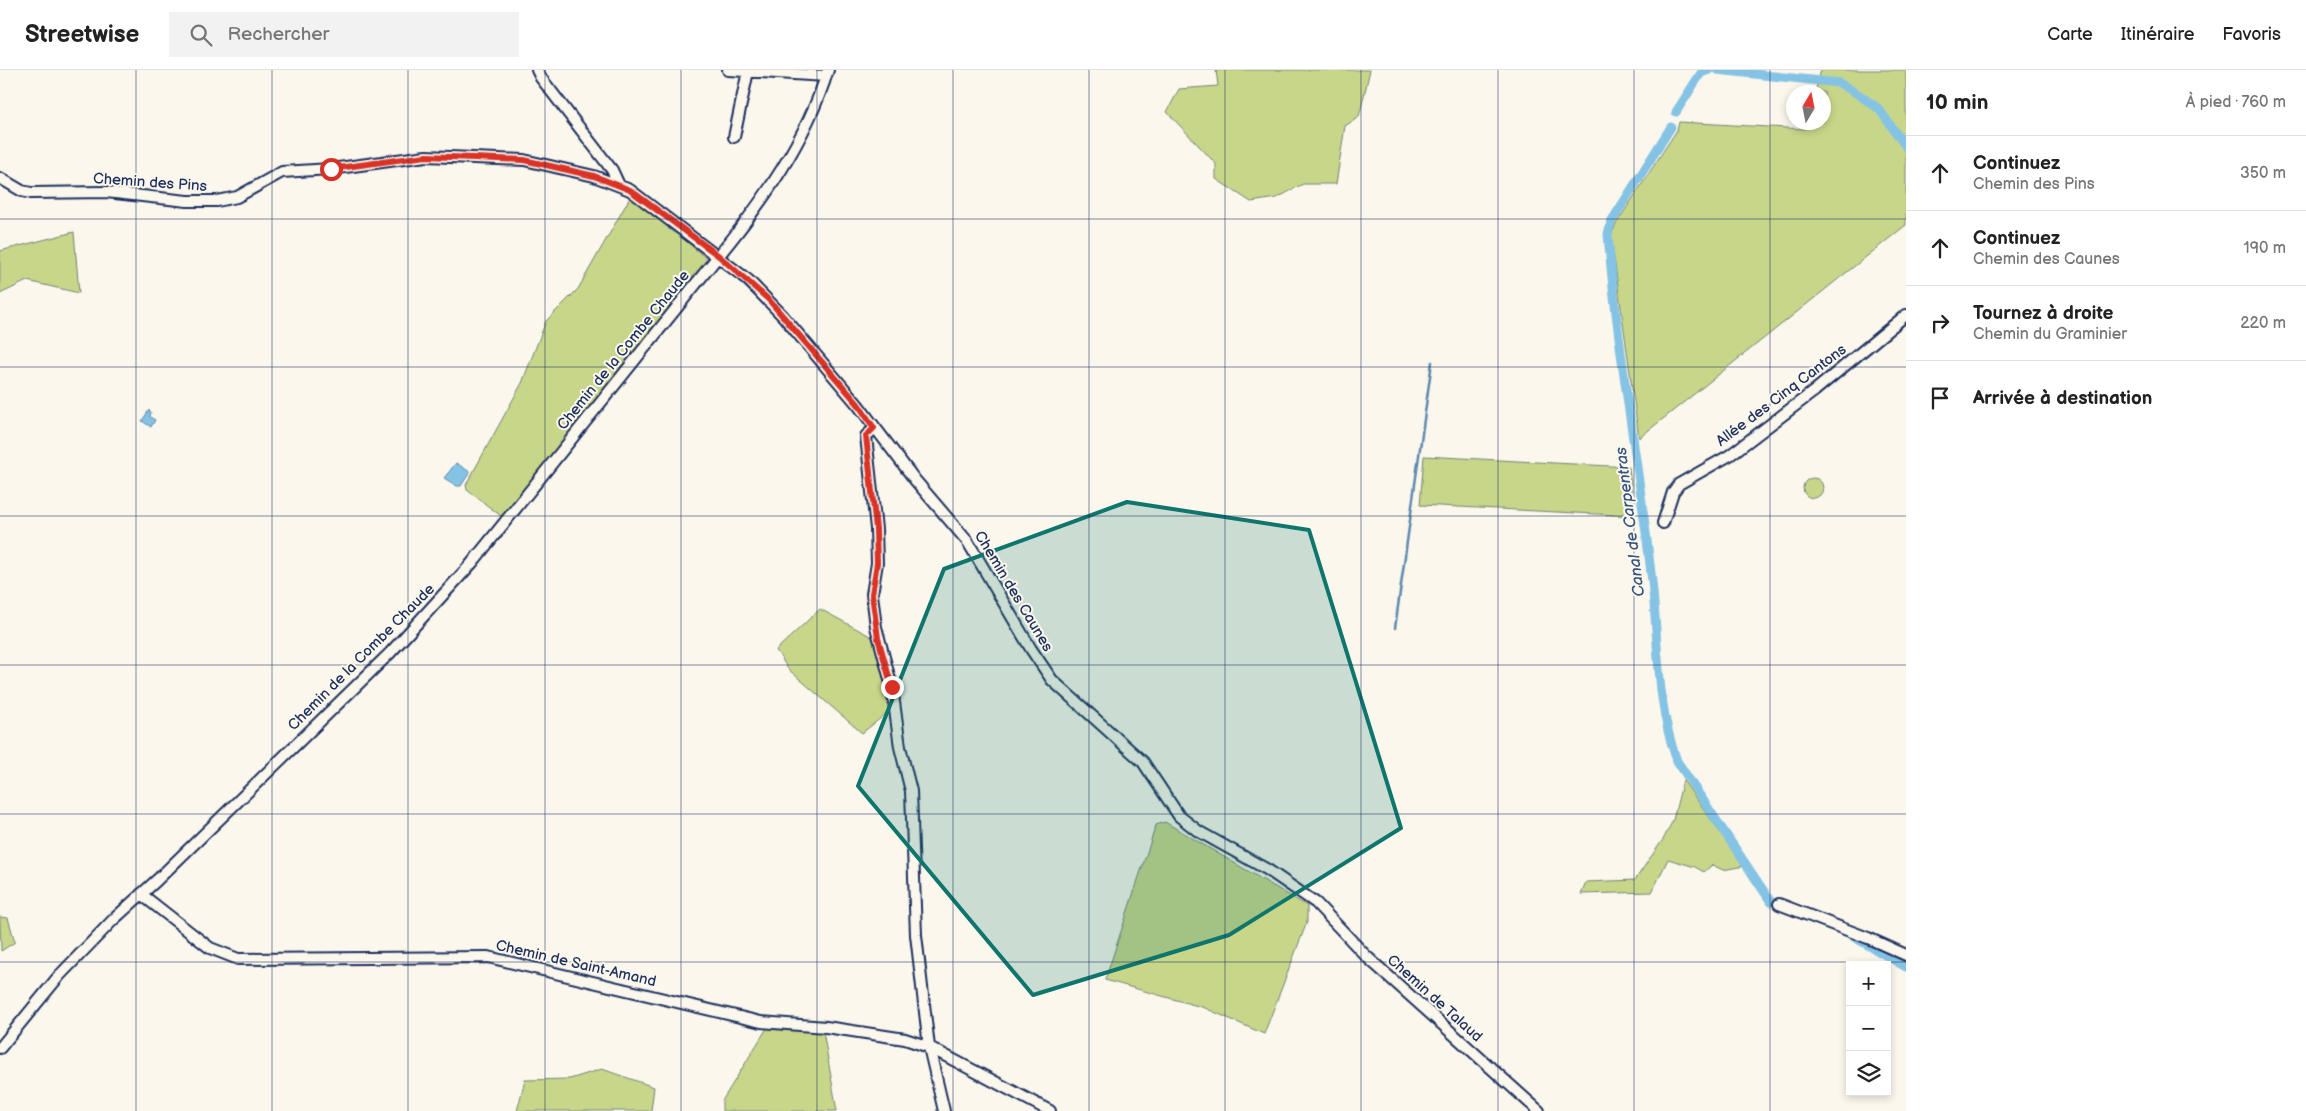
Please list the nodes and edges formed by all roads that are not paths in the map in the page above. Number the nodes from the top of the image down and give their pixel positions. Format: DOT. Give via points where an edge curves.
graph roads {
  1 [pos="537,70"];
  2 [pos="728,70"];
  3 [pos="748,71"];
  4 [pos="827,73"];
  5 [pos="734,137"];
  6 [pos="0,178"];
  7 [pos="619,185"];
  8 [pos="716,258"];
  9 [pos="1906,315"];
  10 [pos="874,428"];
  11 [pos="1663,523"];
  12 [pos="141,894"];
  13 [pos="1316,903"];
  14 [pos="1779,904"];
  15 [pos="1906,955"];
  16 [pos="929,1047"];
  17 [pos="0,1048"];
  18 [pos="944,1111"];
  19 [pos="1050,1111"];
  20 [pos="1539,1111"];
  1 -- 7 [label="street" via="612,170"];
  2 -- 3 [label="street"];
  3 -- 4 [label="street"];
  3 -- 5 [label="street"];
  4 -- 8 [label="street, Chemin de la Combe Chaude" via="822,92 777,180"];
  6 -- 7 [label="street, Chemin des Pins" via="31,193 106,192 211,201 237,197 282,172 426,156 524,160"];
  7 -- 8 [label="street, Chemin des Pins" via="643,198"];
  8 -- 10 [label="street, Chemin des Caunes" via="748,280 778,311 858,404"];
  8 -- 12 [label="street, Chemin de la Combe Chaude" via="433,608"];
  9 -- 11 [label="street, Allée des Cinq Cantons" via="1814,392 1730,455 1679,484 1673,492"];
  10 -- 13 [label="street, Chemin des Caunes" via="968,542 1052,680 1143,762 1187,823 1268,870"];
  10 -- 16 [label="street" via="866,436 876,529 877,563 872,594 911,791 916,935"];
  12 -- 16 [label="street, Chemin de Saint-Amand" via="210,948 238,959 488,957 760,1022 895,1037"];
  12 -- 17 [label="street, Chemin de la Combe Chaude" via="59,976"];
  13 -- 20 [label="street, Chemin de Talaud" via="1366,956"];
  14 -- 15 [label="street"];
  16 -- 18 [label="street"];
  16 -- 19 [label="street, Chemin de Saint-Amand"];
}
